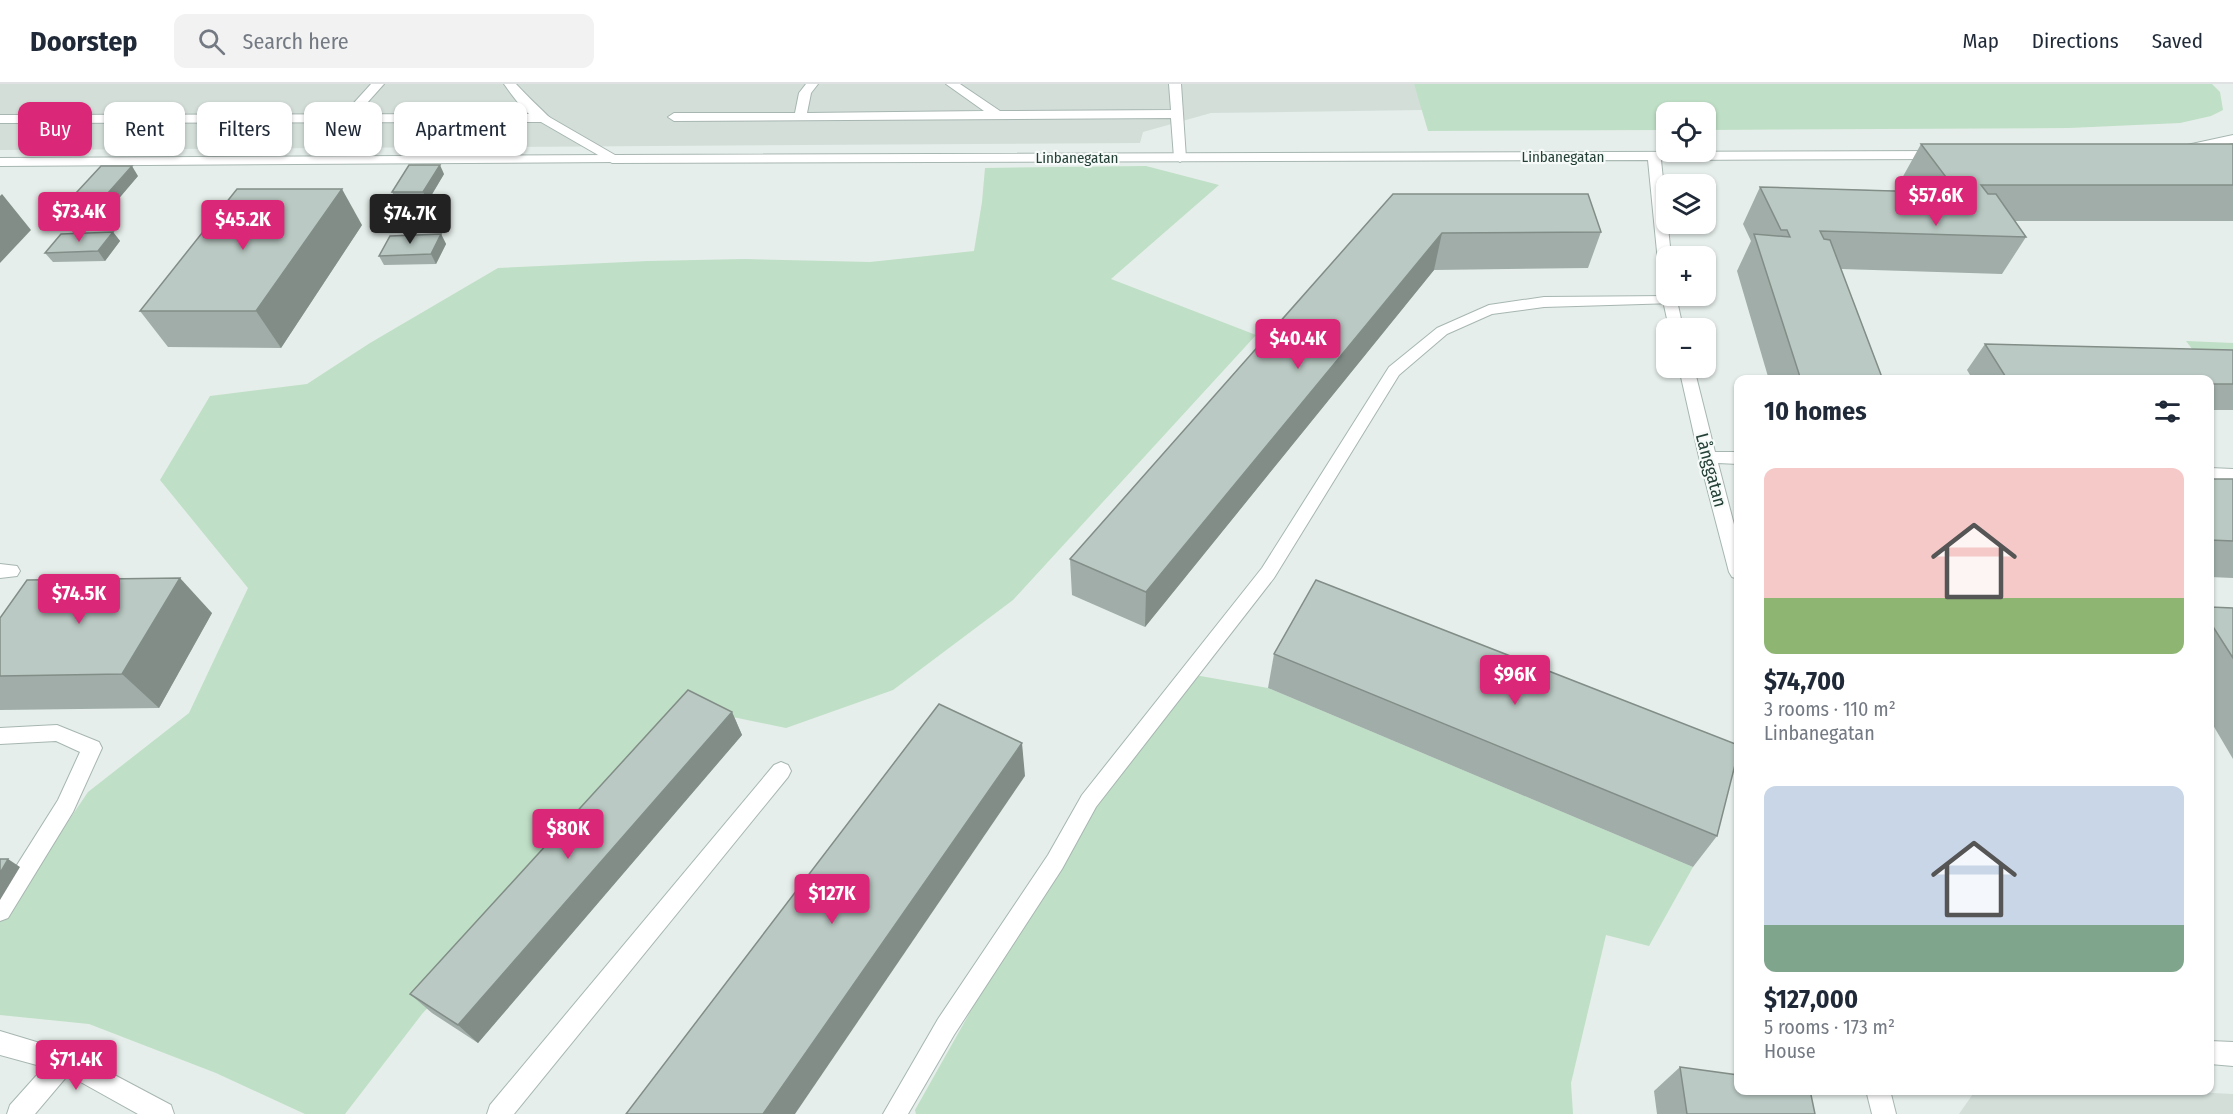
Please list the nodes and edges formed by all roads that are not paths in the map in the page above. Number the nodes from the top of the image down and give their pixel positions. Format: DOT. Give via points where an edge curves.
graph roads {
  1 [pos="378,84"];
  2 [pos="510,84"];
  3 [pos="812,84"];
  4 [pos="952,84"];
  5 [pos="1175,84"];
  6 [pos="362,102"];
  7 [pos="1178,114"];
  8 [pos="999,116"];
  9 [pos="674,117"];
  10 [pos="800,117"];
  11 [pos="544,118"];
  12 [pos="0,119"];
  13 [pos="304,119"];
  14 [pos="382,119"];
  15 [pos="2233,140"];
  16 [pos="1951,154"];
  17 [pos="1654,157"];
  18 [pos="2222,157"];
  19 [pos="1180,158"];
  20 [pos="612,159"];
  21 [pos="0,162"];
  22 [pos="1663,246"];
  23 [pos="1656,298"];
  24 [pos="1688,378"];
  25 [pos="1707,458"];
  26 [pos="1734,459"];
  27 [pos="2214,474"];
  28 [pos="2233,474"];
  29 [pos="1734,557"];
  30 [pos="0,736"];
  31 [pos="781,771"];
  32 [pos="0,911"];
  33 [pos="0,1043"];
  34 [pos="2214,1053"];
  35 [pos="2233,1054"];
  36 [pos="65,1061"];
  37 [pos="1879,1095"];
  38 [pos="19,1114"];
  39 [pos="162,1114"];
  40 [pos="499,1114"];
  41 [pos="895,1114"];
  42 [pos="1884,1114"];
  1 -- 6 [label="street"];
  2 -- 11 [label="street"];
  3 -- 10 [label="street"];
  4 -- 8 [label="street"];
  5 -- 7 [label="street"];
  7 -- 8 [label="street"];
  7 -- 19 [label="street"];
  8 -- 10 [label="street"];
  9 -- 10 [label="street"];
  11 -- 14 [label="street"];
  11 -- 20 [label="street"];
  12 -- 13 [label="street"];
  15 -- 18 [label="street" via="2176,152"];
  16 -- 17 [label="street, Linbanegatan"];
  17 -- 19 [label="street, Linbanegatan"];
  17 -- 22 [label="street"];
  19 -- 20 [label="street, Linbanegatan"];
  20 -- 21 [label="street, Linbanegatan"];
  23 -- 41 [label="street" via="1544,302 1489,310 1442,331 1394,371 1268,573 1089,801"];
  24 -- 25 [label="street, Långgatan"];
  25 -- 26 [label="street"];
  25 -- 29 [label="street, Långgatan"];
  27 -- 28 [label="street"];
  30 -- 32 [label="street" via="57,733 92,748 66,807"];
  31 -- 40 [label="street"];
  33 -- 36 [label="street"];
  34 -- 35 [label="street"];
  36 -- 38 [label="street"];
  36 -- 39 [label="street"];
  37 -- 42 [label="street"];
}
